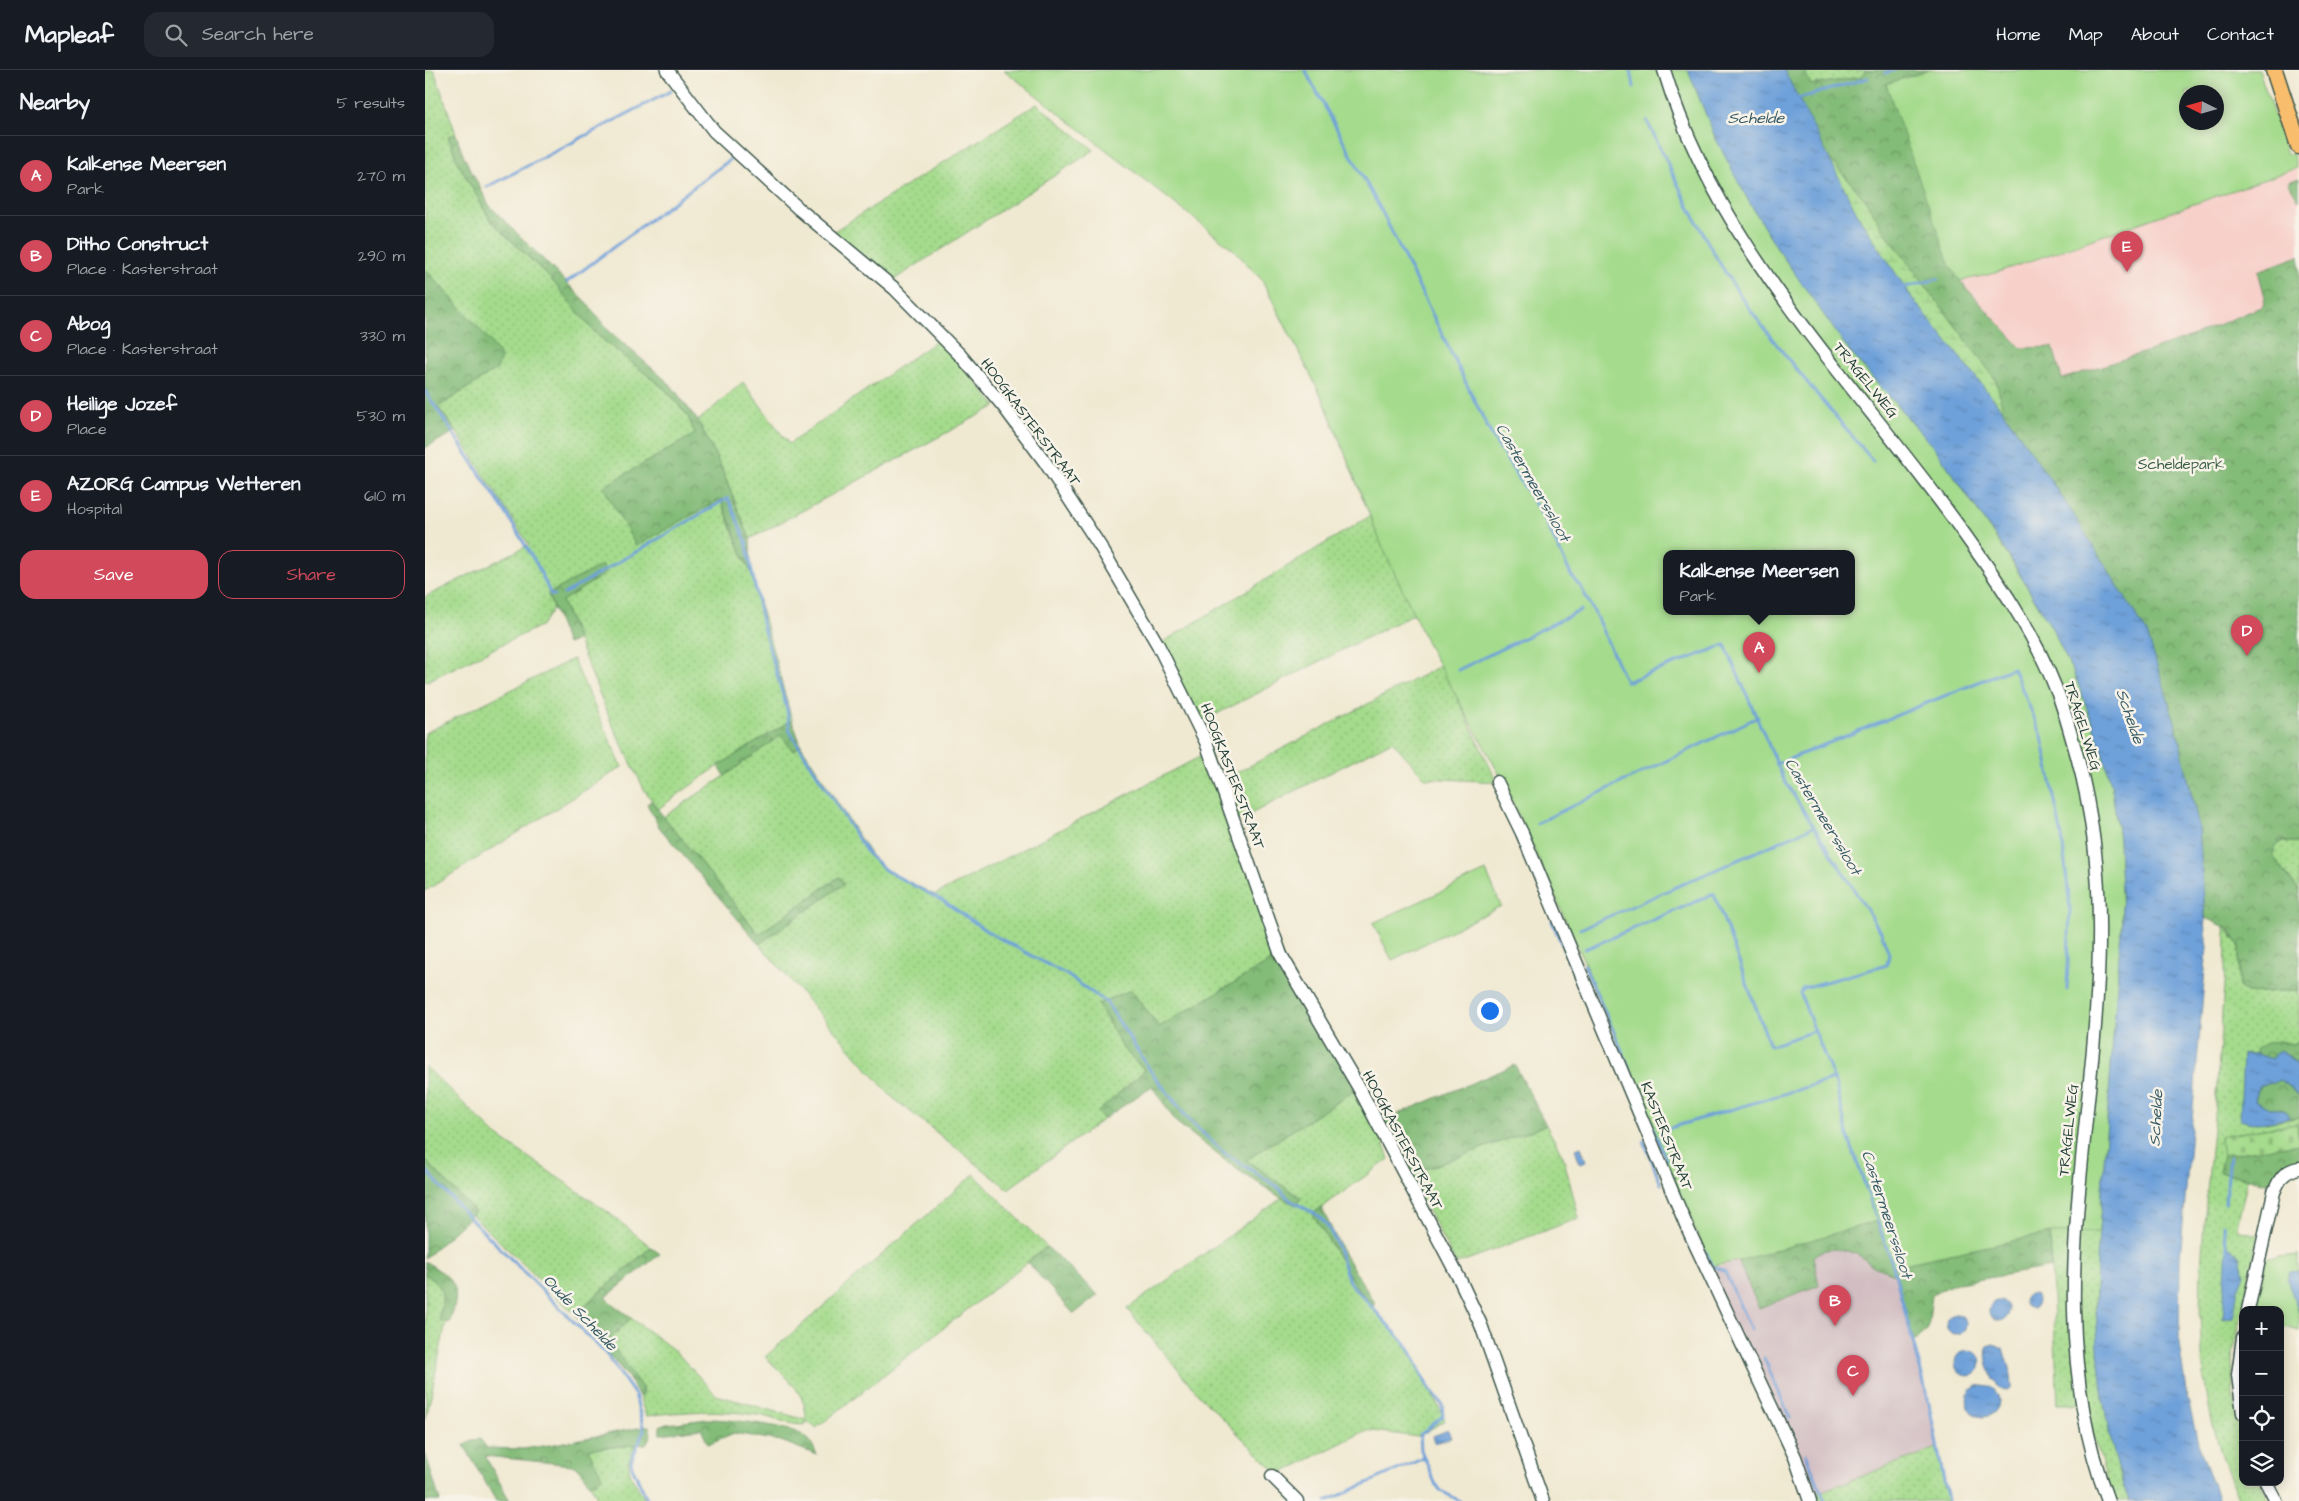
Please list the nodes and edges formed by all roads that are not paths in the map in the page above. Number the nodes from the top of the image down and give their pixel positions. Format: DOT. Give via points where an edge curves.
graph roads {
  1 [pos="667,70"];
  2 [pos="1664,70"];
  3 [pos="2274,70"];
  4 [pos="2299,146"];
  5 [pos="1497,782"];
  6 [pos="2299,1168"];
  7 [pos="2249,1306"];
  8 [pos="2241,1351"];
  9 [pos="2241,1396"];
  10 [pos="1272,1476"];
  11 [pos="2269,1486"];
  12 [pos="1297,1501"];
  13 [pos="1543,1501"];
  14 [pos="1810,1501"];
  15 [pos="2108,1501"];
  16 [pos="2276,1501"];
  1 -- 13 [label="street, HOOGKASTERSTRAAT" via="714,131 799,209 895,289 961,356 1045,462 1099,546 1158,645 1206,742 1281,954 1359,1088 1481,1325"];
  2 -- 15 [label="street, TRAGELWEG" via="1693,147 1727,213 1759,264 2002,587 2056,688 2087,799 2097,881 2099,941 2092,1056 2072,1264 2075,1346 2083,1414"];
  3 -- 4 [label="main road"];
  5 -- 14 [label="street, KASTERSTRAAT" via="1607,1033 1669,1187 1795,1457"];
  6 -- 7 [label="street" via="2280,1177 2274,1192"];
  8 -- 9 [label="street" via="2238,1375"];
  10 -- 12 [label="street"];
  11 -- 16 [label="street"];
}
